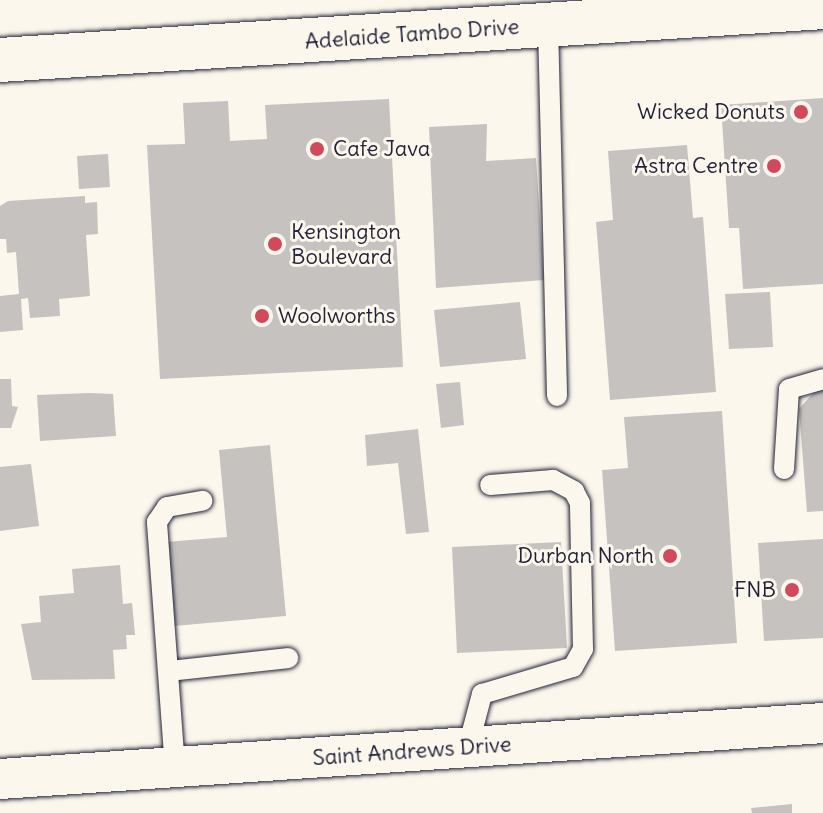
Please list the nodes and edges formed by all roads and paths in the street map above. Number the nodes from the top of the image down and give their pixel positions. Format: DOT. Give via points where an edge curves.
graph roads {
  1 [pos="823,7"];
  2 [pos="548,25"];
  3 [pos="0,60"];
  4 [pos="823,379"];
  5 [pos="557,396"];
  6 [pos="784,469"];
  7 [pos="490,485"];
  8 [pos="202,501"];
  9 [pos="288,658"];
  10 [pos="169,671"];
  11 [pos="823,723"];
  12 [pos="468,747"];
  13 [pos="175,768"];
  14 [pos="0,779"];
  1 -- 2 [label="street, Adelaide Tambo Drive"];
  2 -- 3 [label="street, Adelaide Tambo Drive"];
  2 -- 5 [label="lane"];
  4 -- 6 [label="lane" via="789,389"];
  7 -- 12 [label="lane" via="553,480 574,491 580,503 583,649 573,667 491,687 482,694"];
  8 -- 10 [label="lane" via="167,507 157,522"];
  9 -- 10 [label="lane"];
  10 -- 13 [label="lane"];
  11 -- 12 [label="street, Saint Andrews Drive"];
  12 -- 13 [label="street, Saint Andrews Drive"];
  13 -- 14 [label="street, Saint Andrews Drive"];
}
